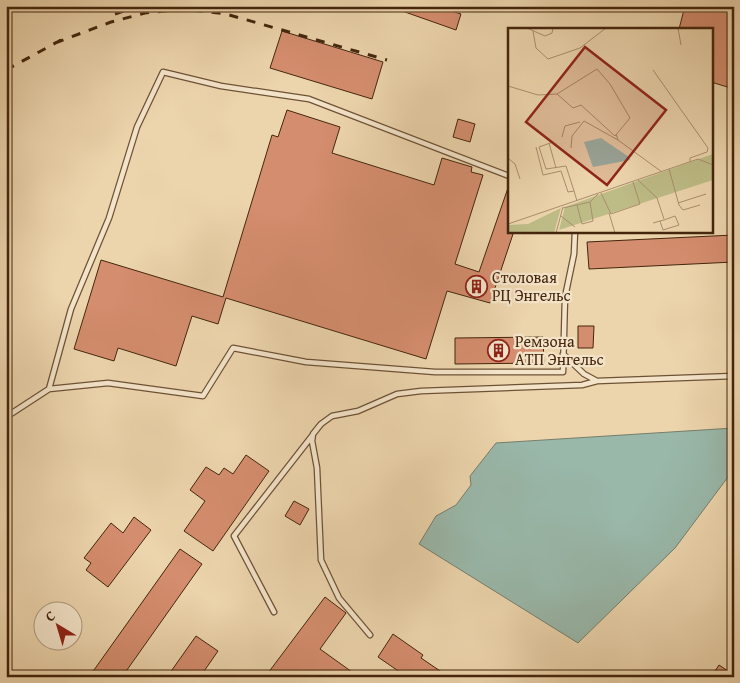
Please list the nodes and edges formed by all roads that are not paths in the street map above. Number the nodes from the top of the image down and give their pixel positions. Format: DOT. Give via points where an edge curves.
graph roads {
  1 [pos="508,176"];
  2 [pos="575,232"];
  3 [pos="562,353"];
  4 [pos="734,376"];
  5 [pos="597,381"];
  6 [pos="50,389"];
  7 [pos="6,417"];
  8 [pos="313,434"];
  9 [pos="274,612"];
  10 [pos="370,635"];
  1 -- 6 [label="lane" via="310,99 222,86 163,72 137,127 108,218 70,309"];
  2 -- 3 [label="lane" via="565,297"];
  3 -- 5 [label="lane" via="584,374"];
  3 -- 6 [label="lane" via="563,372 435,372 306,362 233,348 203,396 108,383"];
  4 -- 5 [label="lane"];
  5 -- 8 [label="lane" via="582,385 397,394 358,410 332,416"];
  6 -- 7 [label="lane"];
  8 -- 9 [label="lane" via="234,536"];
  8 -- 10 [label="lane" via="318,468 321,560 339,598"];
}
